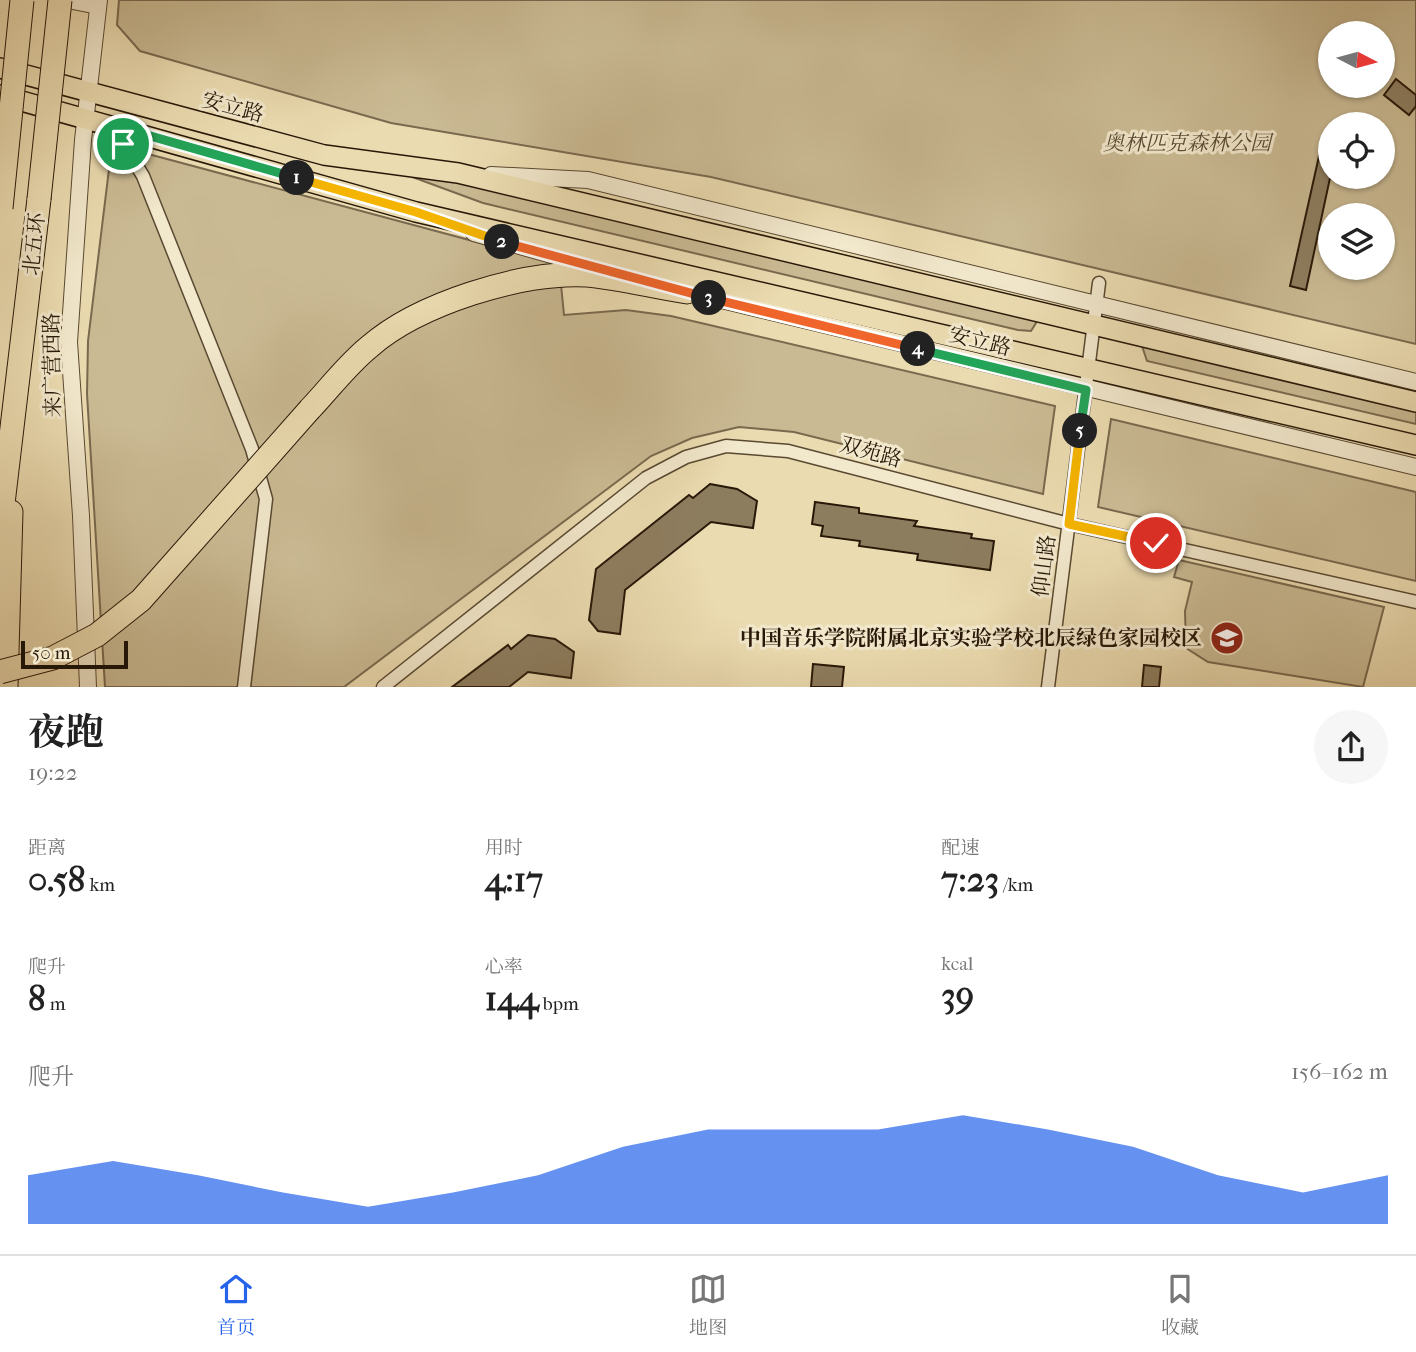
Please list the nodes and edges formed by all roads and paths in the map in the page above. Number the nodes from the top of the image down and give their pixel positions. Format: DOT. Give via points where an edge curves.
graph roads {
  1 [pos="22,0"];
  2 [pos="60,0"];
  3 [pos="68,0"];
  4 [pos="98,3"];
  5 [pos="0,68"];
  6 [pos="88,91"];
  7 [pos="0,95"];
  8 [pos="85,117"];
  9 [pos="112,125"];
  10 [pos="458,173"];
  11 [pos="0,212"];
  12 [pos="416,212"];
  13 [pos="1099,284"];
  14 [pos="687,292"];
  15 [pos="1096,306"];
  16 [pos="1093,327"];
  17 [pos="1088,368"];
  18 [pos="1416,382"];
  19 [pos="1086,390"];
  20 [pos="1416,402"];
  21 [pos="14,426"];
  22 [pos="1416,445"];
  23 [pos="1416,467"];
  24 [pos="1069,524"];
  25 [pos="0,529"];
  26 [pos="1416,602"];
  27 [pos="0,672"];
  28 [pos="6,687"];
  29 [pos="88,687"];
  30 [pos="244,687"];
  31 [pos="383,687"];
  32 [pos="1048,687"];
  1 -- 11 [label="highway, 北五环, bridge"];
  2 -- 21 [label="highway, 北五环, bridge"];
  3 -- 4 [label="street"];
  4 -- 6 [label="street, 来广营西路"];
  5 -- 6 [label="main road, 安立路"];
  6 -- 8 [label="street, 来广营西路"];
  6 -- 10 [label="main road, 安立路" via="324,155"];
  7 -- 8 [label="main road, 安立路"];
  8 -- 9 [label="main road, 安立路"];
  8 -- 29 [label="street, 来广营西路" via="69,342"];
  9 -- 12 [label="main road, 安立路"];
  9 -- 30 [label="street" via="143,176 254,456 266,499"];
  10 -- 15 [label="street, 安立路" via="588,180"];
  10 -- 16 [label="main road, 安立路"];
  12 -- 14 [label="street, 安立路" via="497,241"];
  12 -- 17 [label="main road, 安立路"];
  13 -- 15 [label="street, 仰山路"];
  14 -- 19 [label="street, 安立路"];
  14 -- 27 [label="highway, bridge" via="586,275 473,292 421,313 369,346 141,600 97,635 53,658"];
  15 -- 16 [label="street, 仰山路"];
  15 -- 18 [label="street, 安立路"];
  16 -- 17 [label="street, 仰山路"];
  16 -- 20 [label="main road, 安立路"];
  17 -- 19 [label="street, 仰山路"];
  17 -- 22 [label="main road, 安立路"];
  19 -- 23 [label="street, 安立路"];
  19 -- 24 [label="street, 仰山路"];
  21 -- 25 [label="highway, 北五环"];
  21 -- 28 [label="highway"];
  24 -- 26 [label="street, 双苑路"];
  24 -- 31 [label="street, 双苑路" via="800,454 726,446 686,457 646,478"];
  24 -- 32 [label="street, 仰山路"];
}
